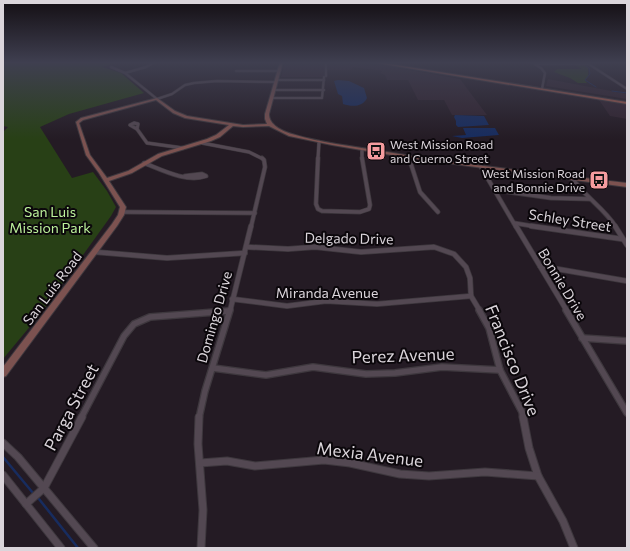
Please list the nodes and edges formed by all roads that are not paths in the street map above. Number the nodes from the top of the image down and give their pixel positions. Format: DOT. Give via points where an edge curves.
graph roads {
  1 [pos="143,88"];
  2 [pos="183,88"];
  3 [pos="542,88"];
  4 [pos="274,90"];
  5 [pos="304,90"];
  6 [pos="324,90"];
  7 [pos="272,98"];
  8 [pos="157,99"];
  9 [pos="627,101"];
  10 [pos="233,124"];
  11 [pos="270,125"];
  12 [pos="137,129"];
  13 [pos="319,142"];
  14 [pos="202,143"];
  15 [pos="183,148"];
  16 [pos="362,150"];
  17 [pos="408,157"];
  18 [pos="144,163"];
  19 [pos="480,166"];
  20 [pos="185,176"];
  21 [pos="572,178"];
  22 [pos="106,180"];
  23 [pos="627,185"];
  24 [pos="495,190"];
  25 [pos="590,199"];
  26 [pos="122,212"];
  27 [pos="438,212"];
  28 [pos="255,213"];
  29 [pos="514,223"];
  30 [pos="622,239"];
  31 [pos="627,244"];
  32 [pos="247,247"];
  33 [pos="95,252"];
  34 [pos="450,252"];
  35 [pos="245,253"];
  36 [pos="540,266"];
  37 [pos="627,282"];
  38 [pos="471,296"];
  39 [pos="232,299"];
  40 [pos="229,310"];
  41 [pos="582,338"];
  42 [pos="627,341"];
  43 [pos="213,368"];
  44 [pos="500,370"];
  45 [pos="3,374"];
  46 [pos="627,413"];
  47 [pos="3,443"];
  48 [pos="200,463"];
  49 [pos="3,474"];
  50 [pos="538,476"];
  51 [pos="44,488"];
  52 [pos="26,504"];
  53 [pos="61,548"];
  54 [pos="94,548"];
  55 [pos="201,548"];
  56 [pos="574,548"];
  1 -- 8 [label="street"];
  2 -- 8 [label="street" via="176,93"];
  3 -- 9 [label="main road"];
  4 -- 5 [label="street"];
  4 -- 7 [label="street"];
  5 -- 6 [label="street"];
  6 -- 7 [label="street" via="322,98"];
  7 -- 11 [label="street" via="267,117"];
  8 -- 10 [label="street" via="182,116"];
  8 -- 22 [label="street" via="77,122 88,155"];
  10 -- 11 [label="street"];
  10 -- 14 [label="street" via="218,136"];
  11 -- 13 [label="street" via="289,135"];
  12 -- 15 [label="street" via="147,143"];
  13 -- 16 [label="street"];
  13 -- 16 [label="street" via="316,207 326,212 367,210 370,205"];
  14 -- 15 [label="street"];
  14 -- 28 [label="street, Domingo Drive" via="249,152 264,160 265,167"];
  15 -- 18 [label="street"];
  16 -- 17 [label="street"];
  17 -- 19 [label="street"];
  17 -- 27 [label="street" via="420,192"];
  18 -- 20 [label="street"];
  18 -- 22 [label="street" via="130,172"];
  19 -- 21 [label="street"];
  19 -- 24 [label="street, Bonnie Drive"];
  20 -- 20 [label="street" via="201,178 206,176 202,174"];
  21 -- 23 [label="street"];
  21 -- 25 [label="street"];
  22 -- 26 [label="street" via="123,207"];
  24 -- 25 [label="street" via="550,198"];
  24 -- 29 [label="street, Bonnie Drive"];
  25 -- 30 [label="street" via="610,218"];
  26 -- 28 [label="street"];
  26 -- 33 [label="street, San Luis Road"];
  28 -- 32 [label="street, Domingo Drive"];
  29 -- 30 [label="street, Schley Street"];
  29 -- 36 [label="street, Bonnie Drive"];
  30 -- 31 [label="street"];
  32 -- 34 [label="street, Delgado Drive" via="315,247 361,252 427,247"];
  32 -- 35 [label="street, Domingo Drive"];
  33 -- 35 [label="street" via="167,258"];
  33 -- 45 [label="street, San Luis Road"];
  34 -- 38 [label="street, Francisco Drive" via="466,267 470,278"];
  35 -- 39 [label="street, Domingo Drive"];
  36 -- 37 [label="street"];
  36 -- 41 [label="street, Bonnie Drive"];
  38 -- 39 [label="street, Miranda Avenue" via="377,304 326,301 287,306"];
  38 -- 44 [label="street, Francisco Drive" via="489,328"];
  39 -- 40 [label="street, Domingo Drive"];
  40 -- 43 [label="street, Domingo Drive"];
  40 -- 51 [label="street, Parga Street" via="150,317 134,324 124,336"];
  41 -- 42 [label="street"];
  41 -- 46 [label="street, Bonnie Drive"];
  43 -- 44 [label="street, Perez Avenue" via="266,375 313,367 366,374 442,367"];
  43 -- 48 [label="street, Domingo Drive" via="200,412"];
  44 -- 50 [label="street, Francisco Drive" via="522,412"];
  47 -- 51 [label="street"];
  48 -- 50 [label="street, Mexia Avenue" via="213,461 255,466 324,460 400,474 429,476 485,472"];
  48 -- 55 [label="street, Domingo Drive" via="203,497"];
  49 -- 52 [label="street"];
  50 -- 56 [label="street, Francisco Drive" via="563,521"];
  51 -- 52 [label="street, Parga Street"];
  51 -- 54 [label="street"];
  52 -- 53 [label="street"];
}
